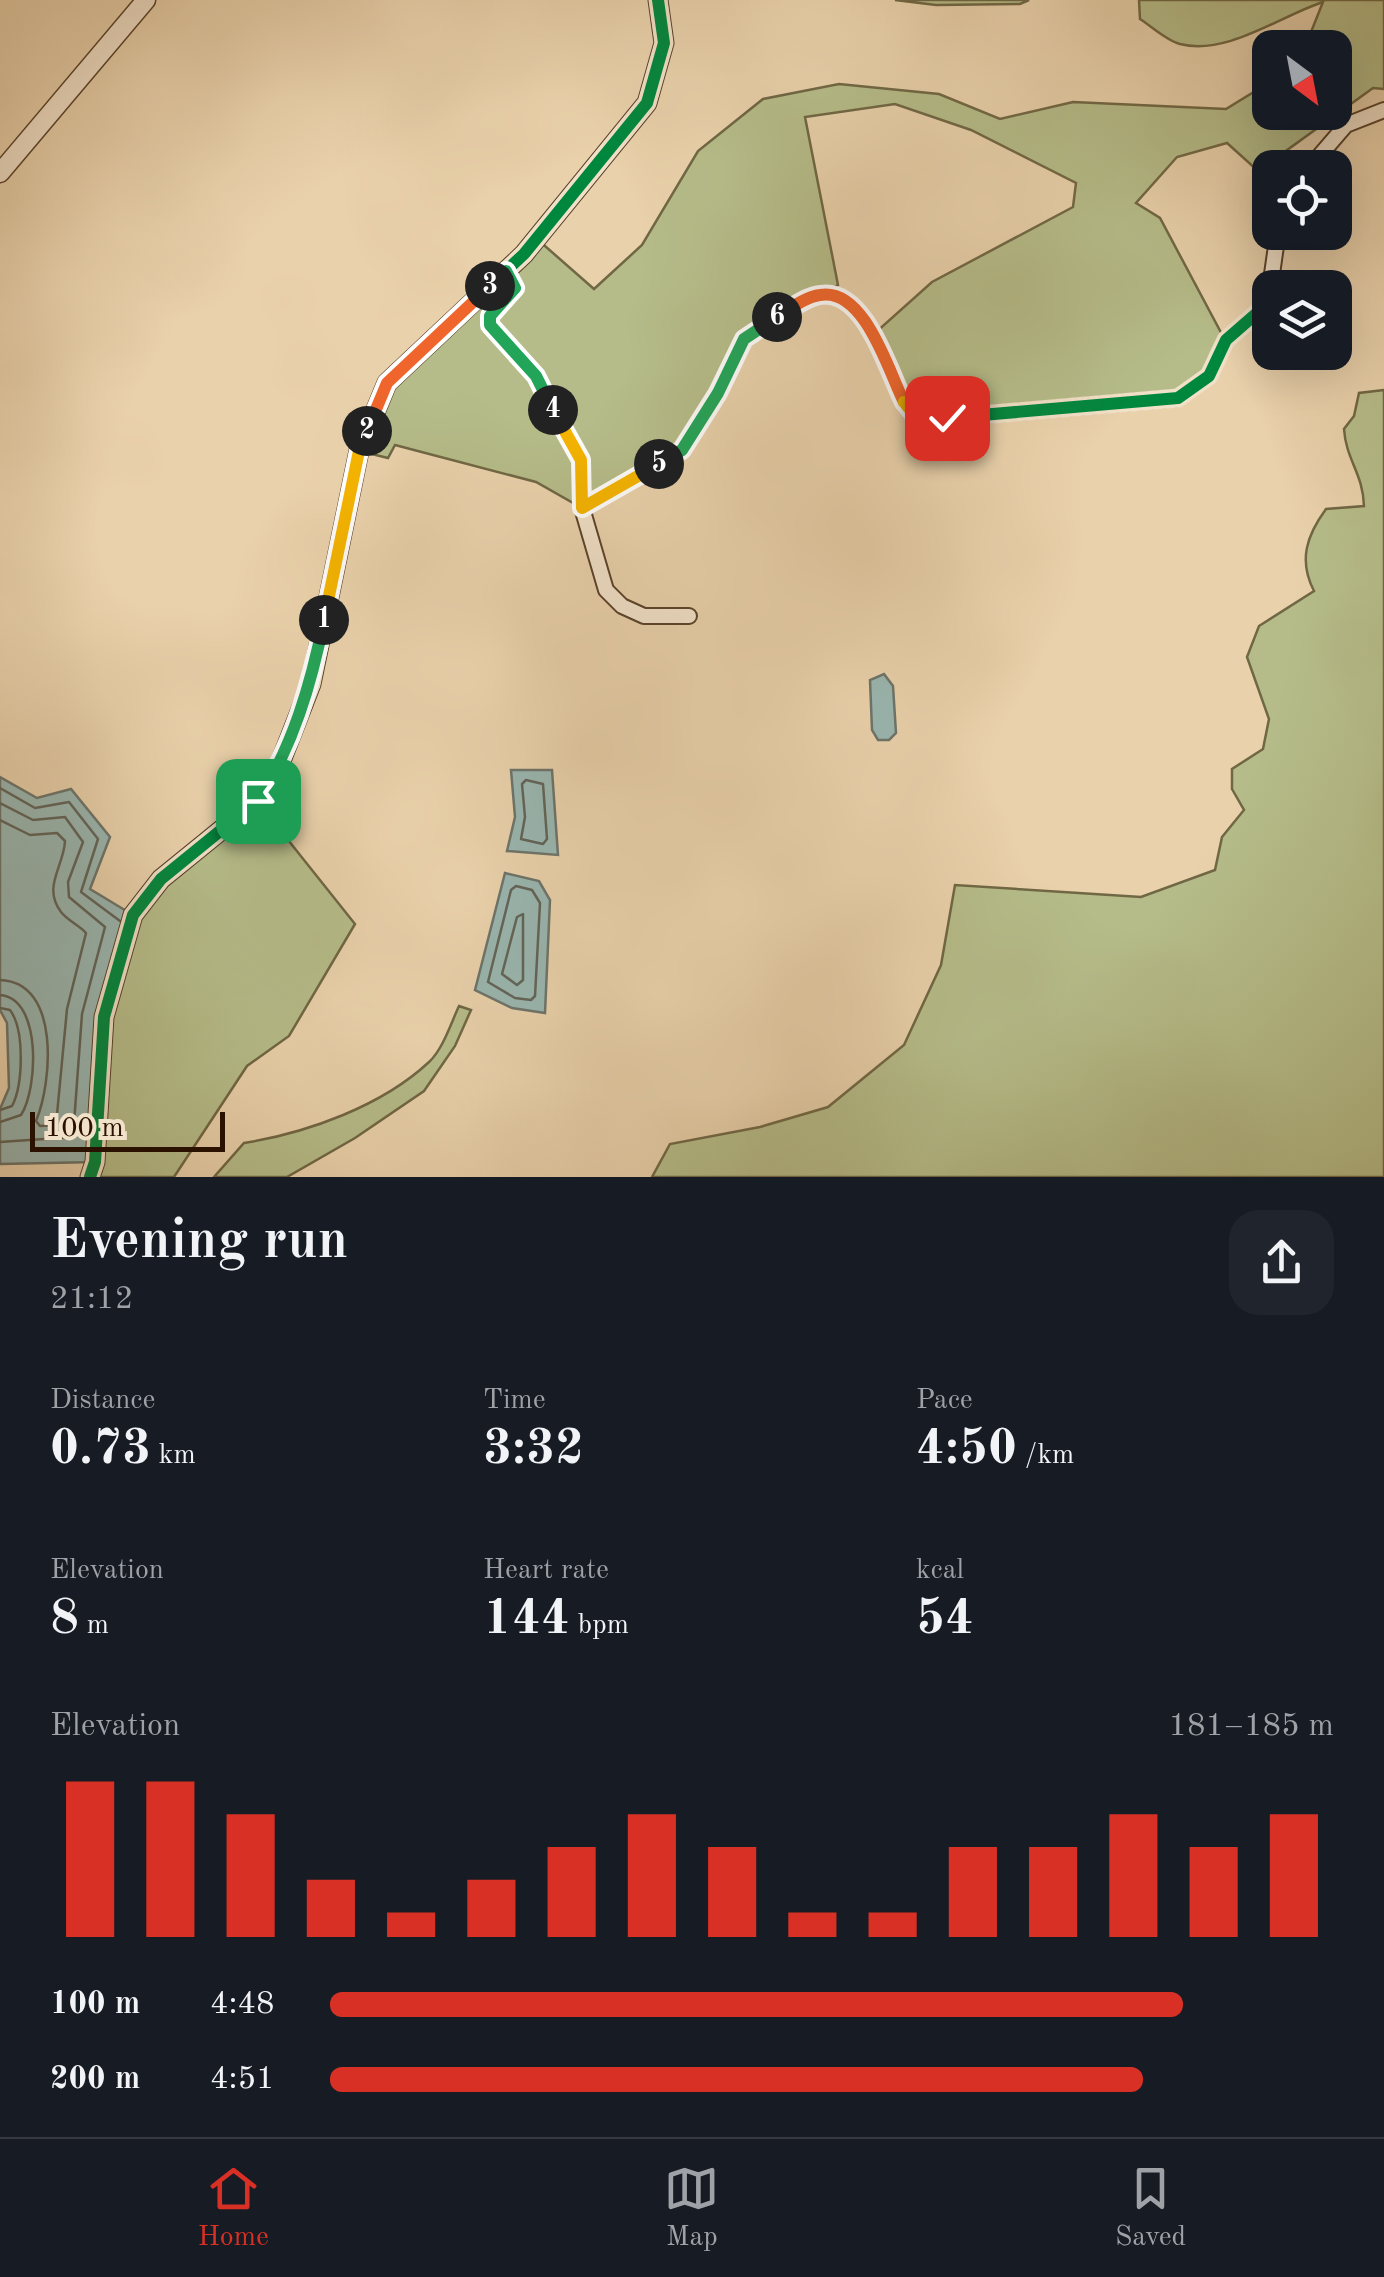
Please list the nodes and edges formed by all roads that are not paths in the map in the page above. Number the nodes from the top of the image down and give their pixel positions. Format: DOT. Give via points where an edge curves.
graph roads {
  1 [pos="146,0"];
  2 [pos="658,0"];
  3 [pos="1384,110"];
  4 [pos="1324,150"];
  5 [pos="2,170"];
  6 [pos="506,271"];
  7 [pos="1252,317"];
  8 [pos="582,508"];
  9 [pos="689,616"];
  10 [pos="90,1177"];
  1 -- 5 [label="street"];
  2 -- 6 [label="street" via="664,42 647,104"];
  3 -- 4 [label="street" via="1346,125"];
  6 -- 8 [label="street" via="515,288 490,316 490,325 536,376 581,460"];
  6 -- 10 [label="street" via="387,383 359,451 312,684 277,771 258,801 162,879 132,915 104,1017"];
  7 -- 8 [label="street" via="1226,340 1209,376 1178,398 947,418 912,412 876,333 841,300 814,296 744,339 682,450"];
  8 -- 9 [label="street" via="613,599 644,616"];
}
